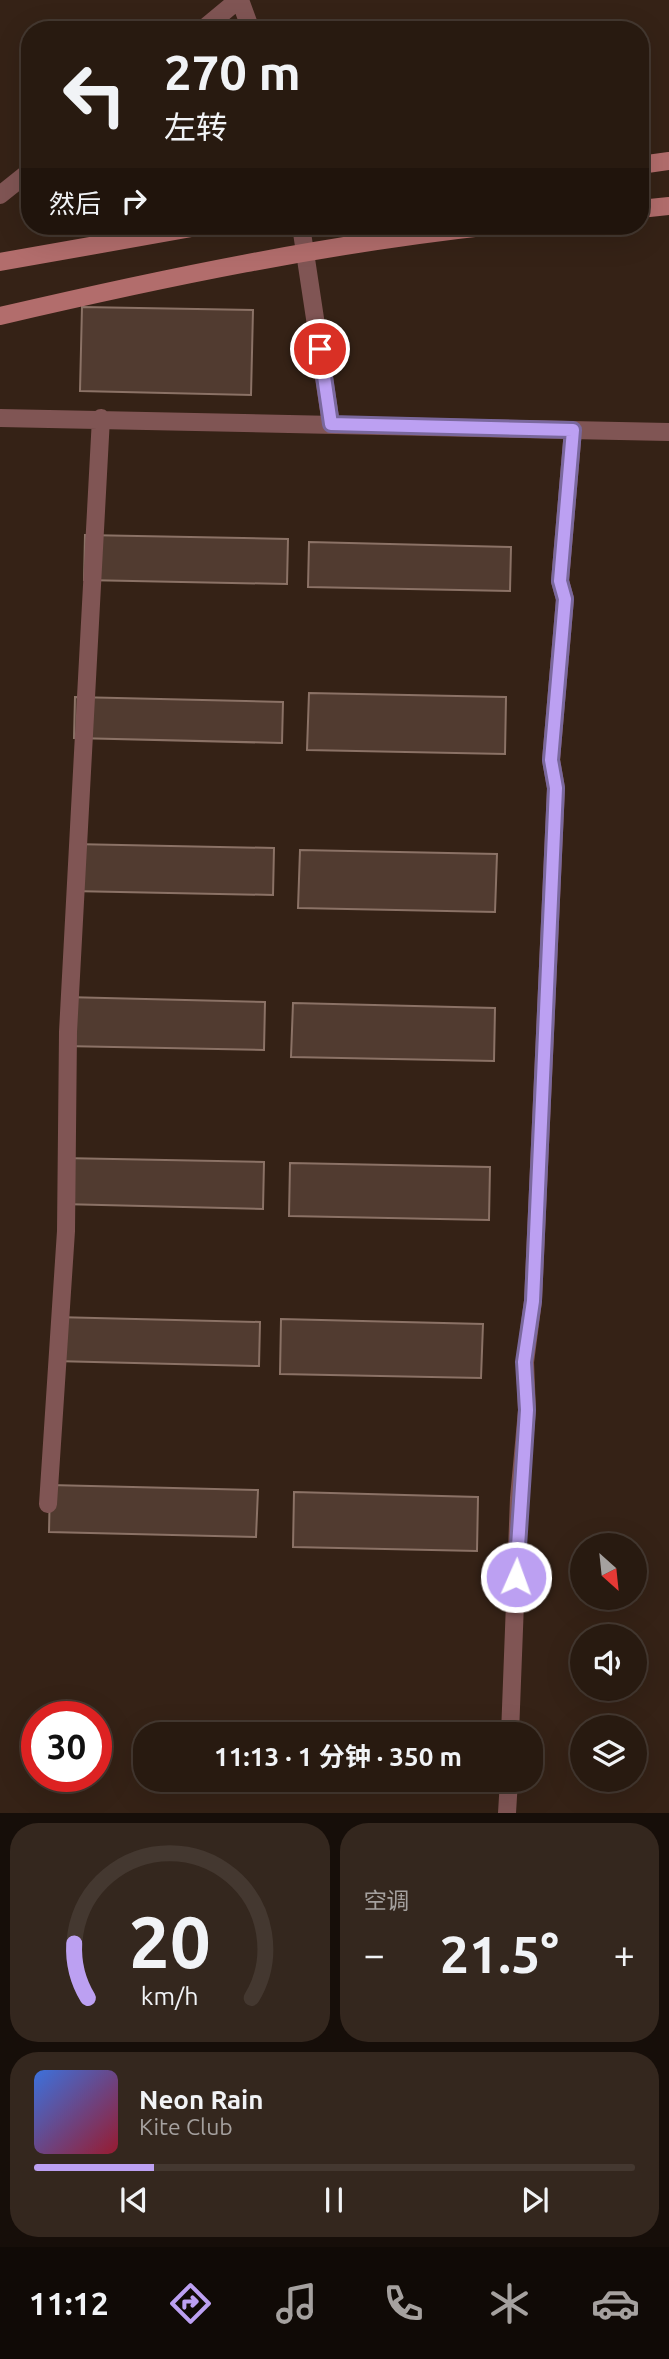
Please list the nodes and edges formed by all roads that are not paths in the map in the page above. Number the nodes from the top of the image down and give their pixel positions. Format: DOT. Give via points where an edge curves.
graph roads {
  1 [pos="239,0"];
  2 [pos="213,21"];
  3 [pos="247,21"];
  4 [pos="669,162"];
  5 [pos="649,164"];
  6 [pos="21,178"];
  7 [pos="0,195"];
  8 [pos="669,206"];
  9 [pos="649,208"];
  10 [pos="151,235"];
  11 [pos="302,235"];
  12 [pos="417,235"];
  13 [pos="5,260"];
  14 [pos="5,315"];
  15 [pos="0,418"];
  16 [pos="101,418"];
  17 [pos="331,424"];
  18 [pos="573,430"];
  19 [pos="669,432"];
  20 [pos="48,1504"];
  21 [pos="510,1722"];
  22 [pos="509,1792"];
  23 [pos="508,1813"];
  1 -- 2 [label="street"];
  1 -- 3 [label="street"];
  4 -- 5 [label="main road"];
  6 -- 7 [label="street"];
  8 -- 9 [label="main road"];
  10 -- 13 [label="main road"];
  11 -- 17 [label="street"];
  12 -- 14 [label="main road" via="196,272"];
  15 -- 16 [label="street"];
  16 -- 17 [label="street"];
  16 -- 20 [label="street" via="68,1032 66,1231"];
  17 -- 18 [label="street"];
  18 -- 19 [label="street"];
  18 -- 21 [label="street" via="551,760 556,788 533,1301 524,1362 527,1410"];
  22 -- 23 [label="street"];
}
